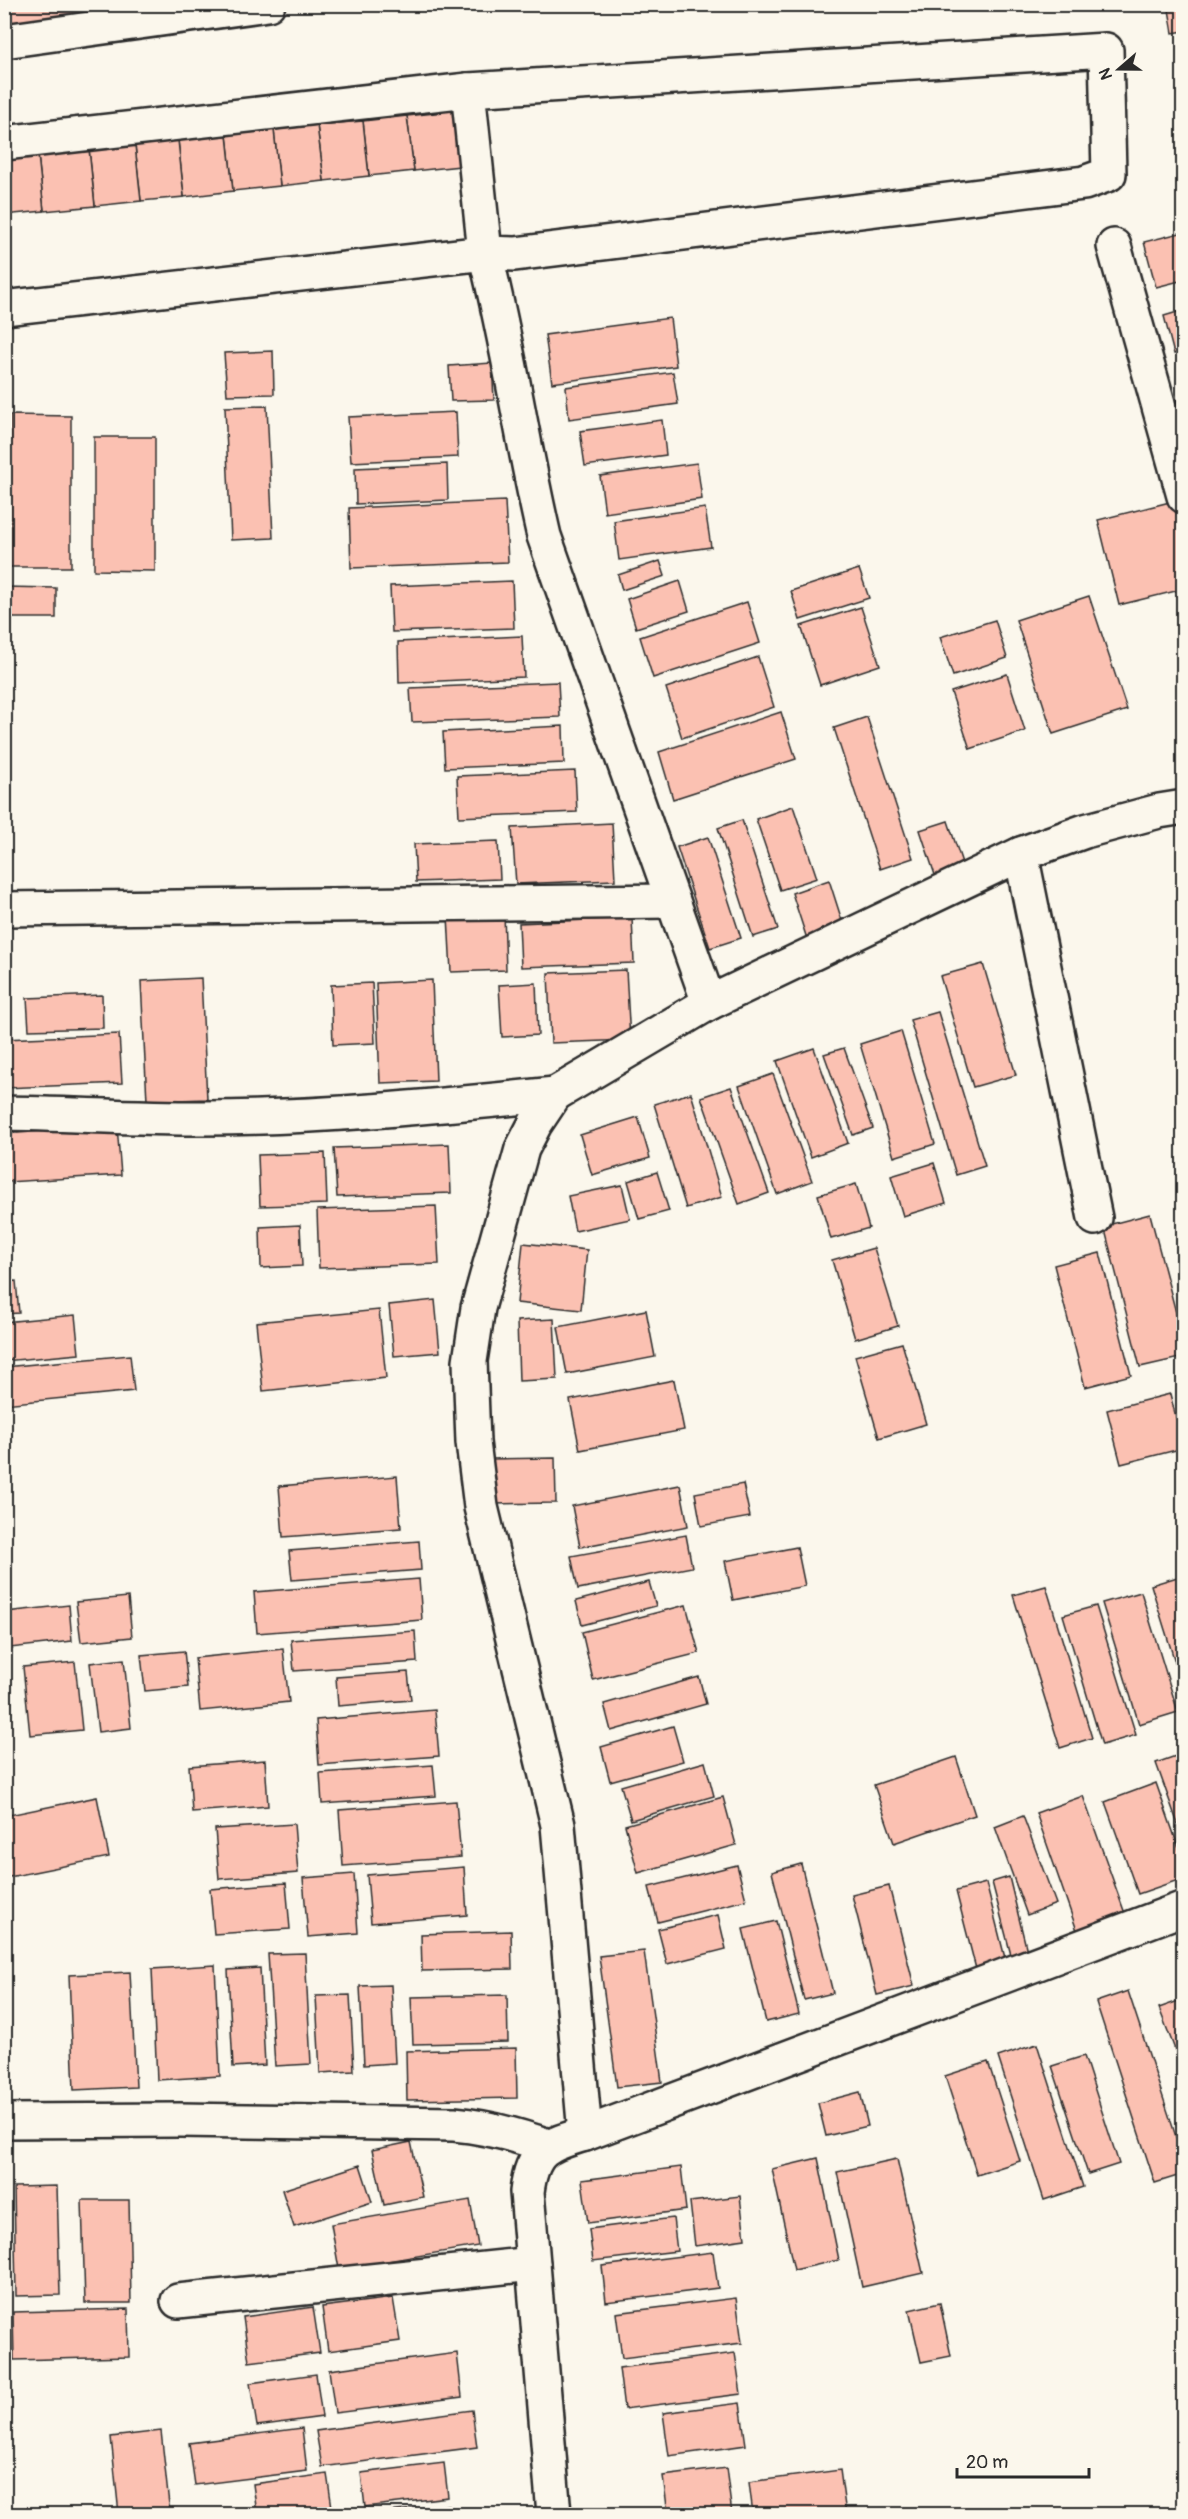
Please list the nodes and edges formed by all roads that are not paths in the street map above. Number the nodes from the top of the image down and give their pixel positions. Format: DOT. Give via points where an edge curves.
graph roads {
  1 [pos="268,4"];
  2 [pos="4,41"];
  3 [pos="468,90"];
  4 [pos="4,143"];
  5 [pos="1114,246"];
  6 [pos="493,282"];
  7 [pos="4,308"];
  8 [pos="1184,496"];
  9 [pos="1184,807"];
  10 [pos="1021,854"];
  11 [pos="672,901"];
  12 [pos="4,909"];
  13 [pos="709,1003"];
  14 [pos="555,1094"];
  15 [pos="4,1113"];
  16 [pos="1095,1218"];
  17 [pos="1184,1908"];
  18 [pos="4,2121"];
  19 [pos="585,2134"];
  20 [pos="548,2146"];
  21 [pos="533,2264"];
  22 [pos="178,2301"];
  23 [pos="554,2514"];
  1 -- 2 [label="street"];
  3 -- 4 [label="street"];
  3 -- 6 [label="street"];
  3 -- 6 [label="street" via="1106,50 1109,174 1084,183 515,254"];
  5 -- 8 [label="street"];
  6 -- 7 [label="street"];
  6 -- 11 [label="street" via="544,536"];
  9 -- 10 [label="street" via="1085,831"];
  10 -- 13 [label="street"];
  10 -- 16 [label="street"];
  11 -- 12 [label="street"];
  11 -- 13 [label="street"];
  13 -- 14 [label="street"];
  14 -- 15 [label="street" via="280,1116"];
  14 -- 19 [label="street" via="522,1149 478,1308 470,1361 473,1442 481,1506 558,1825"];
  17 -- 19 [label="street"];
  18 -- 20 [label="street" via="454,2124 518,2135"];
  19 -- 20 [label="street"];
  20 -- 21 [label="street" via="529,2176"];
  21 -- 22 [label="street"];
  21 -- 23 [label="street"];
}
